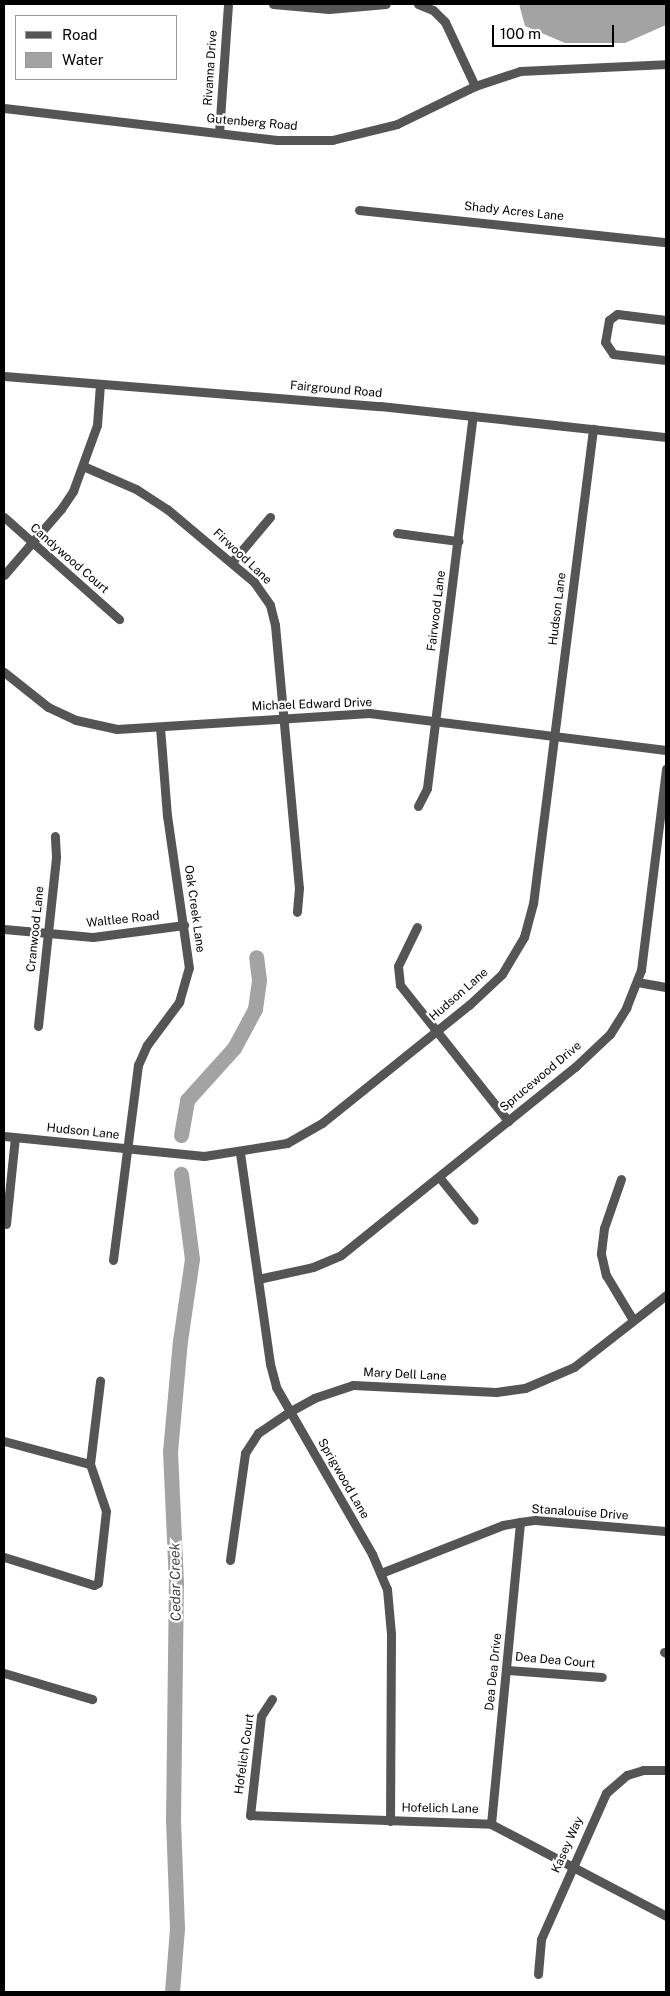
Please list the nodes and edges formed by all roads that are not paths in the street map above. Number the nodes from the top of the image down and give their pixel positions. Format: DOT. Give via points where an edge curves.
graph roads {
  1 [pos="228,4"];
  2 [pos="273,4"];
  3 [pos="386,4"];
  4 [pos="418,4"];
  5 [pos="666,64"];
  6 [pos="475,86"];
  7 [pos="4,108"];
  8 [pos="219,133"];
  9 [pos="359,210"];
  10 [pos="666,242"];
  11 [pos="666,320"];
  12 [pos="666,360"];
  13 [pos="4,376"];
  14 [pos="100,384"];
  15 [pos="473,416"];
  16 [pos="593,429"];
  17 [pos="666,437"];
  18 [pos="83,466"];
  19 [pos="4,517"];
  20 [pos="270,517"];
  21 [pos="397,533"];
  22 [pos="458,541"];
  23 [pos="32,543"];
  24 [pos="232,562"];
  25 [pos="4,575"];
  26 [pos="119,619"];
  27 [pos="4,672"];
  28 [pos="282,717"];
  29 [pos="436,720"];
  30 [pos="160,727"];
  31 [pos="555,736"];
  32 [pos="666,750"];
  33 [pos="666,769"];
  34 [pos="418,806"];
  35 [pos="54,836"];
  36 [pos="297,912"];
  37 [pos="184,925"];
  38 [pos="417,927"];
  39 [pos="4,929"];
  40 [pos="48,934"];
  41 [pos="637,982"];
  42 [pos="666,987"];
  43 [pos="38,1026"];
  44 [pos="435,1032"];
  45 [pos="508,1122"];
  46 [pos="4,1136"];
  47 [pos="15,1138"];
  48 [pos="125,1149"];
  49 [pos="240,1153"];
  50 [pos="439,1177"];
  51 [pos="621,1178"];
  52 [pos="474,1220"];
  53 [pos="6,1224"];
  54 [pos="114,1260"];
  55 [pos="258,1279"];
  56 [pos="666,1295"];
  57 [pos="633,1320"];
  58 [pos="100,1381"];
  59 [pos="289,1412"];
  60 [pos="4,1441"];
  61 [pos="90,1464"];
  62 [pos="520,1522"];
  63 [pos="666,1531"];
  64 [pos="4,1557"];
  65 [pos="230,1560"];
  66 [pos="381,1573"];
  67 [pos="506,1670"];
  68 [pos="4,1673"];
  69 [pos="602,1677"];
  70 [pos="92,1699"];
  71 [pos="272,1699"];
  72 [pos="666,1770"];
  73 [pos="250,1815"];
  74 [pos="390,1821"];
  75 [pos="491,1824"];
  76 [pos="572,1865"];
  77 [pos="666,1916"];
  78 [pos="538,1974"];
  1 -- 8 [label="street, Rivanna Drive"];
  2 -- 3 [label="street" via="329,9"];
  4 -- 6 [label="street" via="433,10 445,22"];
  5 -- 6 [label="street, Gutenberg Road" via="529,70"];
  6 -- 8 [label="street, Gutenberg Road" via="398,124 360,135 294,141"];
  7 -- 8 [label="street, Gutenberg Road"];
  9 -- 10 [label="street, Shady Acres Lane"];
  11 -- 12 [label="street" via="617,314 609,320 605,342 613,354"];
  13 -- 14 [label="street, Fairground Road"];
  14 -- 15 [label="street, Fairground Road"];
  14 -- 18 [label="street" via="97,425"];
  15 -- 16 [label="street, Fairground Road"];
  15 -- 22 [label="street, Fairwood Lane"];
  16 -- 17 [label="street, Fairground Road"];
  16 -- 31 [label="street, Hudson Lane"];
  18 -- 23 [label="street" via="61,509"];
  18 -- 24 [label="street, Firwood Lane" via="155,500"];
  19 -- 23 [label="street, Candywood Court"];
  20 -- 24 [label="street"];
  21 -- 22 [label="street"];
  22 -- 29 [label="street, Fairwood Lane"];
  23 -- 25 [label="street"];
  23 -- 26 [label="street, Candywood Court"];
  24 -- 28 [label="street, Firwood Lane" via="262,591 273,616"];
  27 -- 30 [label="street, Michael Edward Drive" via="48,708 76,720 117,729"];
  28 -- 29 [label="street, Michael Edward Drive" via="369,713"];
  28 -- 30 [label="street, Michael Edward Drive"];
  28 -- 36 [label="street, Firwood Lane" via="299,888"];
  29 -- 31 [label="street, Michael Edward Drive"];
  29 -- 34 [label="street, Fairwood Lane" via="427,788"];
  30 -- 37 [label="street, Oak Creek Lane" via="167,816"];
  31 -- 32 [label="street, Michael Edward Drive"];
  31 -- 44 [label="street, Hudson Lane" via="533,904 524,937 498,979"];
  33 -- 41 [label="street, Sprucewood Drive"];
  35 -- 40 [label="street, Cranwood Lane" via="56,857"];
  37 -- 40 [label="street, Waltlee Road" via="107,937"];
  37 -- 48 [label="street, Oak Creek Lane" via="189,952 187,982 179,1002 147,1045 138,1065"];
  38 -- 44 [label="street" via="401,956 398,979 405,994"];
  39 -- 40 [label="street, Waltlee Road"];
  40 -- 43 [label="street, Cranwood Lane"];
  41 -- 42 [label="street"];
  41 -- 45 [label="street, Sprucewood Drive" via="610,1034"];
  44 -- 45 [label="street"];
  44 -- 49 [label="street, Hudson Lane" via="308,1133 279,1146"];
  45 -- 50 [label="street, Sprucewood Drive"];
  46 -- 47 [label="street, Hudson Lane"];
  47 -- 48 [label="street, Hudson Lane"];
  47 -- 53 [label="street"];
  48 -- 49 [label="street, Hudson Lane" via="204,1156"];
  48 -- 54 [label="street, Oak Creek Lane"];
  49 -- 55 [label="street, Sprigwood Lane"];
  50 -- 52 [label="street"];
  50 -- 55 [label="street, Sprucewood Drive" via="333,1260"];
  51 -- 57 [label="street" via="604,1228 601,1254 606,1275"];
  55 -- 59 [label="street, Sprigwood Lane" via="273,1378"];
  56 -- 57 [label="street, Mary Dell Lane"];
  57 -- 59 [label="street, Mary Dell Lane" via="574,1367 525,1388 496,1392 353,1385 314,1398"];
  58 -- 61 [label="street"];
  59 -- 65 [label="street, Mary Dell Lane" via="258,1433 245,1453"];
  59 -- 66 [label="street, Sprigwood Lane"];
  60 -- 61 [label="street"];
  61 -- 64 [label="street" via="106,1511 96,1585"];
  62 -- 63 [label="street, Stanalouise Drive" via="535,1520"];
  62 -- 66 [label="street, Stanalouise Drive" via="503,1525"];
  62 -- 67 [label="street, Dea Dea Drive"];
  66 -- 74 [label="street, Sprigwood Lane" via="391,1612"];
  67 -- 69 [label="street, Dea Dea Court"];
  67 -- 75 [label="street, Dea Dea Drive"];
  68 -- 70 [label="street"];
  71 -- 73 [label="street, Hofelich Court" via="261,1716"];
  72 -- 76 [label="street, Kasey Way" via="643,1770 615,1782 606,1793"];
  73 -- 74 [label="street, Hofelich Lane"];
  74 -- 75 [label="street, Hofelich Lane"];
  75 -- 76 [label="street, Hofelich Lane"];
  76 -- 77 [label="street, Hofelich Lane"];
  76 -- 78 [label="street, Kasey Way" via="541,1939"];
}
